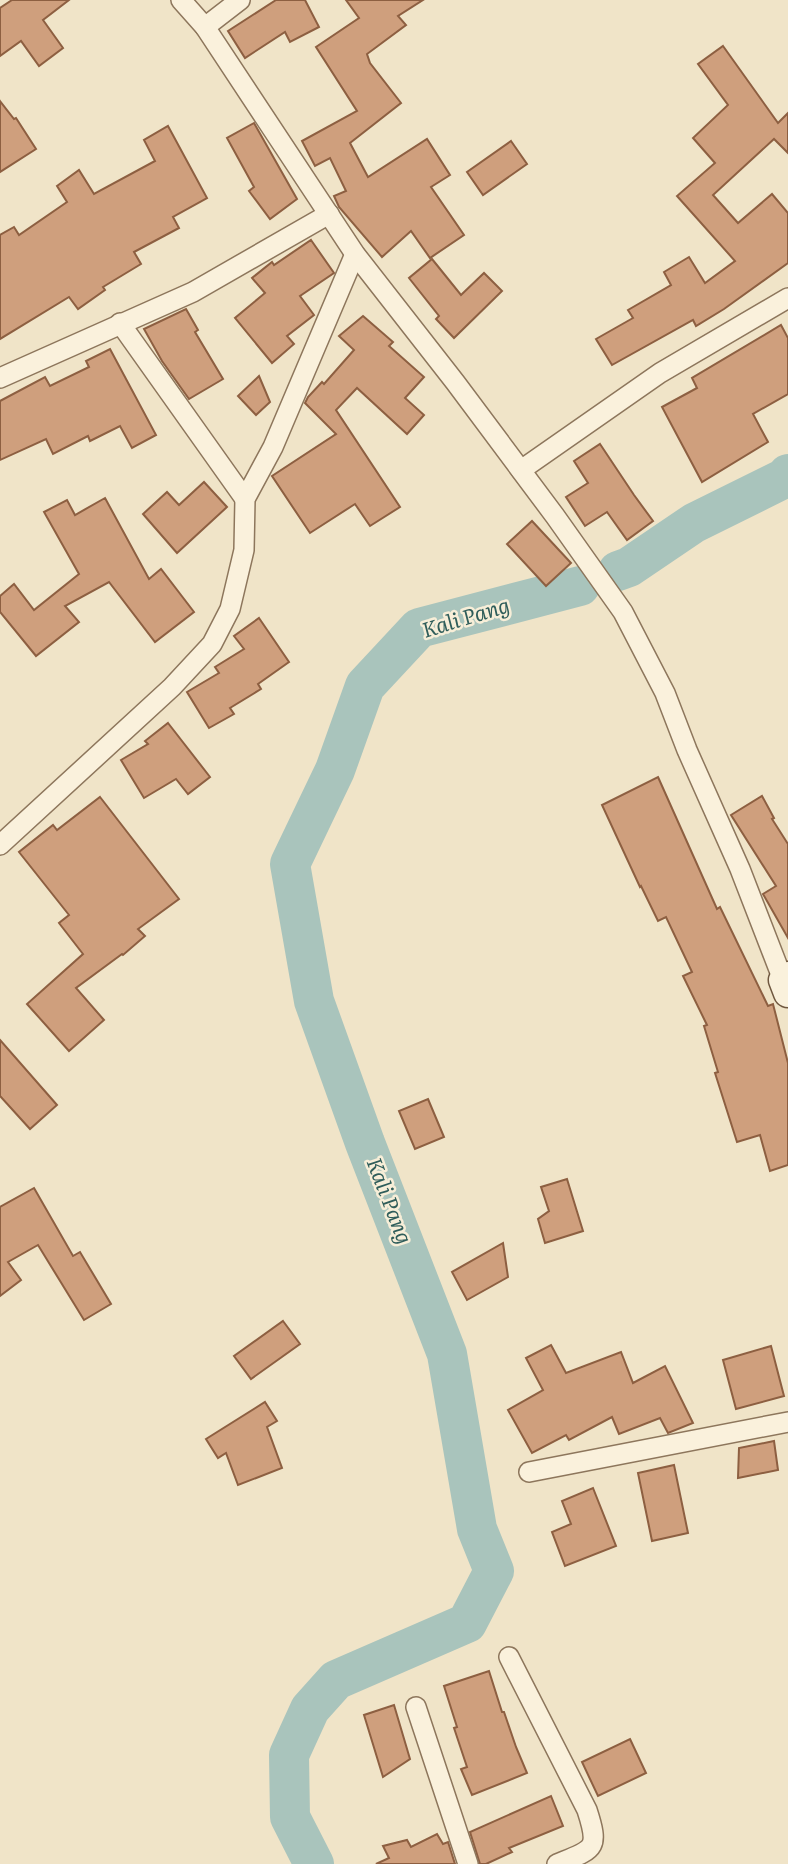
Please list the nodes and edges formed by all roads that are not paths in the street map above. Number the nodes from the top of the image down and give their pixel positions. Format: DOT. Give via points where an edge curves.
graph roads {
  1 [pos="181,0"];
  2 [pos="240,0"];
  3 [pos="205,27"];
  4 [pos="329,214"];
  5 [pos="355,254"];
  6 [pos="788,298"];
  7 [pos="120,323"];
  8 [pos="0,378"];
  9 [pos="521,470"];
  10 [pos="245,499"];
  11 [pos="0,845"];
  12 [pos="786,983"];
  13 [pos="788,1422"];
  14 [pos="529,1472"];
  15 [pos="509,1657"];
  16 [pos="416,1707"];
  17 [pos="468,1864"];
  18 [pos="557,1864"];
  1 -- 3 [label="street"];
  2 -- 3 [label="street"];
  3 -- 4 [label="street"];
  4 -- 5 [label="street"];
  4 -- 7 [label="street" via="193,292"];
  5 -- 9 [label="street"];
  5 -- 10 [label="street" via="273,447"];
  6 -- 9 [label="street" via="660,373"];
  7 -- 8 [label="street"];
  7 -- 10 [label="street"];
  9 -- 12 [label="street" via="623,612 665,693"];
  10 -- 11 [label="street" via="244,550 230,609 212,644 172,687"];
  13 -- 14 [label="street"];
  15 -- 18 [label="street" via="587,1810 595,1835 593,1845 584,1853"];
  16 -- 17 [label="street"];
}
